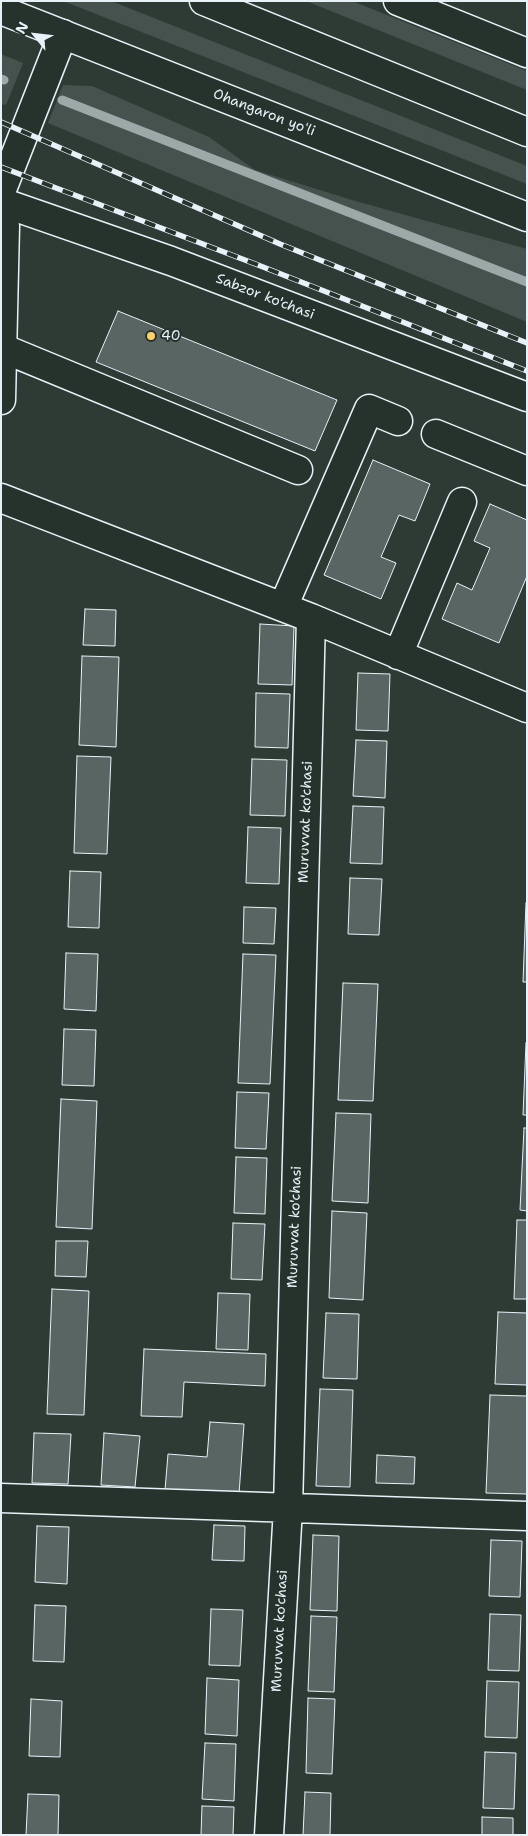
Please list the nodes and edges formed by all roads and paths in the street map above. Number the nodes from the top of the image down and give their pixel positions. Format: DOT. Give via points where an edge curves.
graph roads {
  1 [pos="204,1"];
  2 [pos="398,1"];
  3 [pos="1,10"];
  4 [pos="63,34"];
  5 [pos="527,53"];
  6 [pos="527,132"];
  7 [pos="1,192"];
  8 [pos="1,202"];
  9 [pos="1,212"];
  10 [pos="527,217"];
  11 [pos="2,348"];
  12 [pos="527,397"];
  13 [pos="1,400"];
  14 [pos="398,421"];
  15 [pos="436,434"];
  16 [pos="298,470"];
  17 [pos="527,471"];
  18 [pos="1,498"];
  19 [pos="462,502"];
  20 [pos="282,607"];
  21 [pos="311,618"];
  22 [pos="398,655"];
  23 [pos="527,708"];
  24 [pos="1,1498"];
  25 [pos="288,1508"];
  26 [pos="527,1516"];
  27 [pos="269,1835"];
  1 -- 6 [label="main road"];
  2 -- 5 [label="main road"];
  3 -- 4 [label="main road, Ohangaron yoʻli"];
  4 -- 7 [label="main road"];
  4 -- 10 [label="main road, Ohangaron yoʻli"];
  8 -- 12 [label="main road, Sabzor ko'chasi" via="171,261"];
  9 -- 11 [label="main road" via="5,226"];
  11 -- 13 [label="main road"];
  11 -- 16 [label="main road"];
  14 -- 20 [label="main road" via="370,409"];
  15 -- 17 [label="main road"];
  18 -- 20 [label="main road"];
  19 -- 22 [label="main road"];
  20 -- 21 [label="main road"];
  21 -- 22 [label="main road"];
  21 -- 25 [label="main road, Muruvvat ko'chasi"];
  22 -- 23 [label="main road"];
  24 -- 25 [label="main road"];
  25 -- 26 [label="main road"];
  25 -- 27 [label="main road, Muruvvat ko'chasi"];
}
